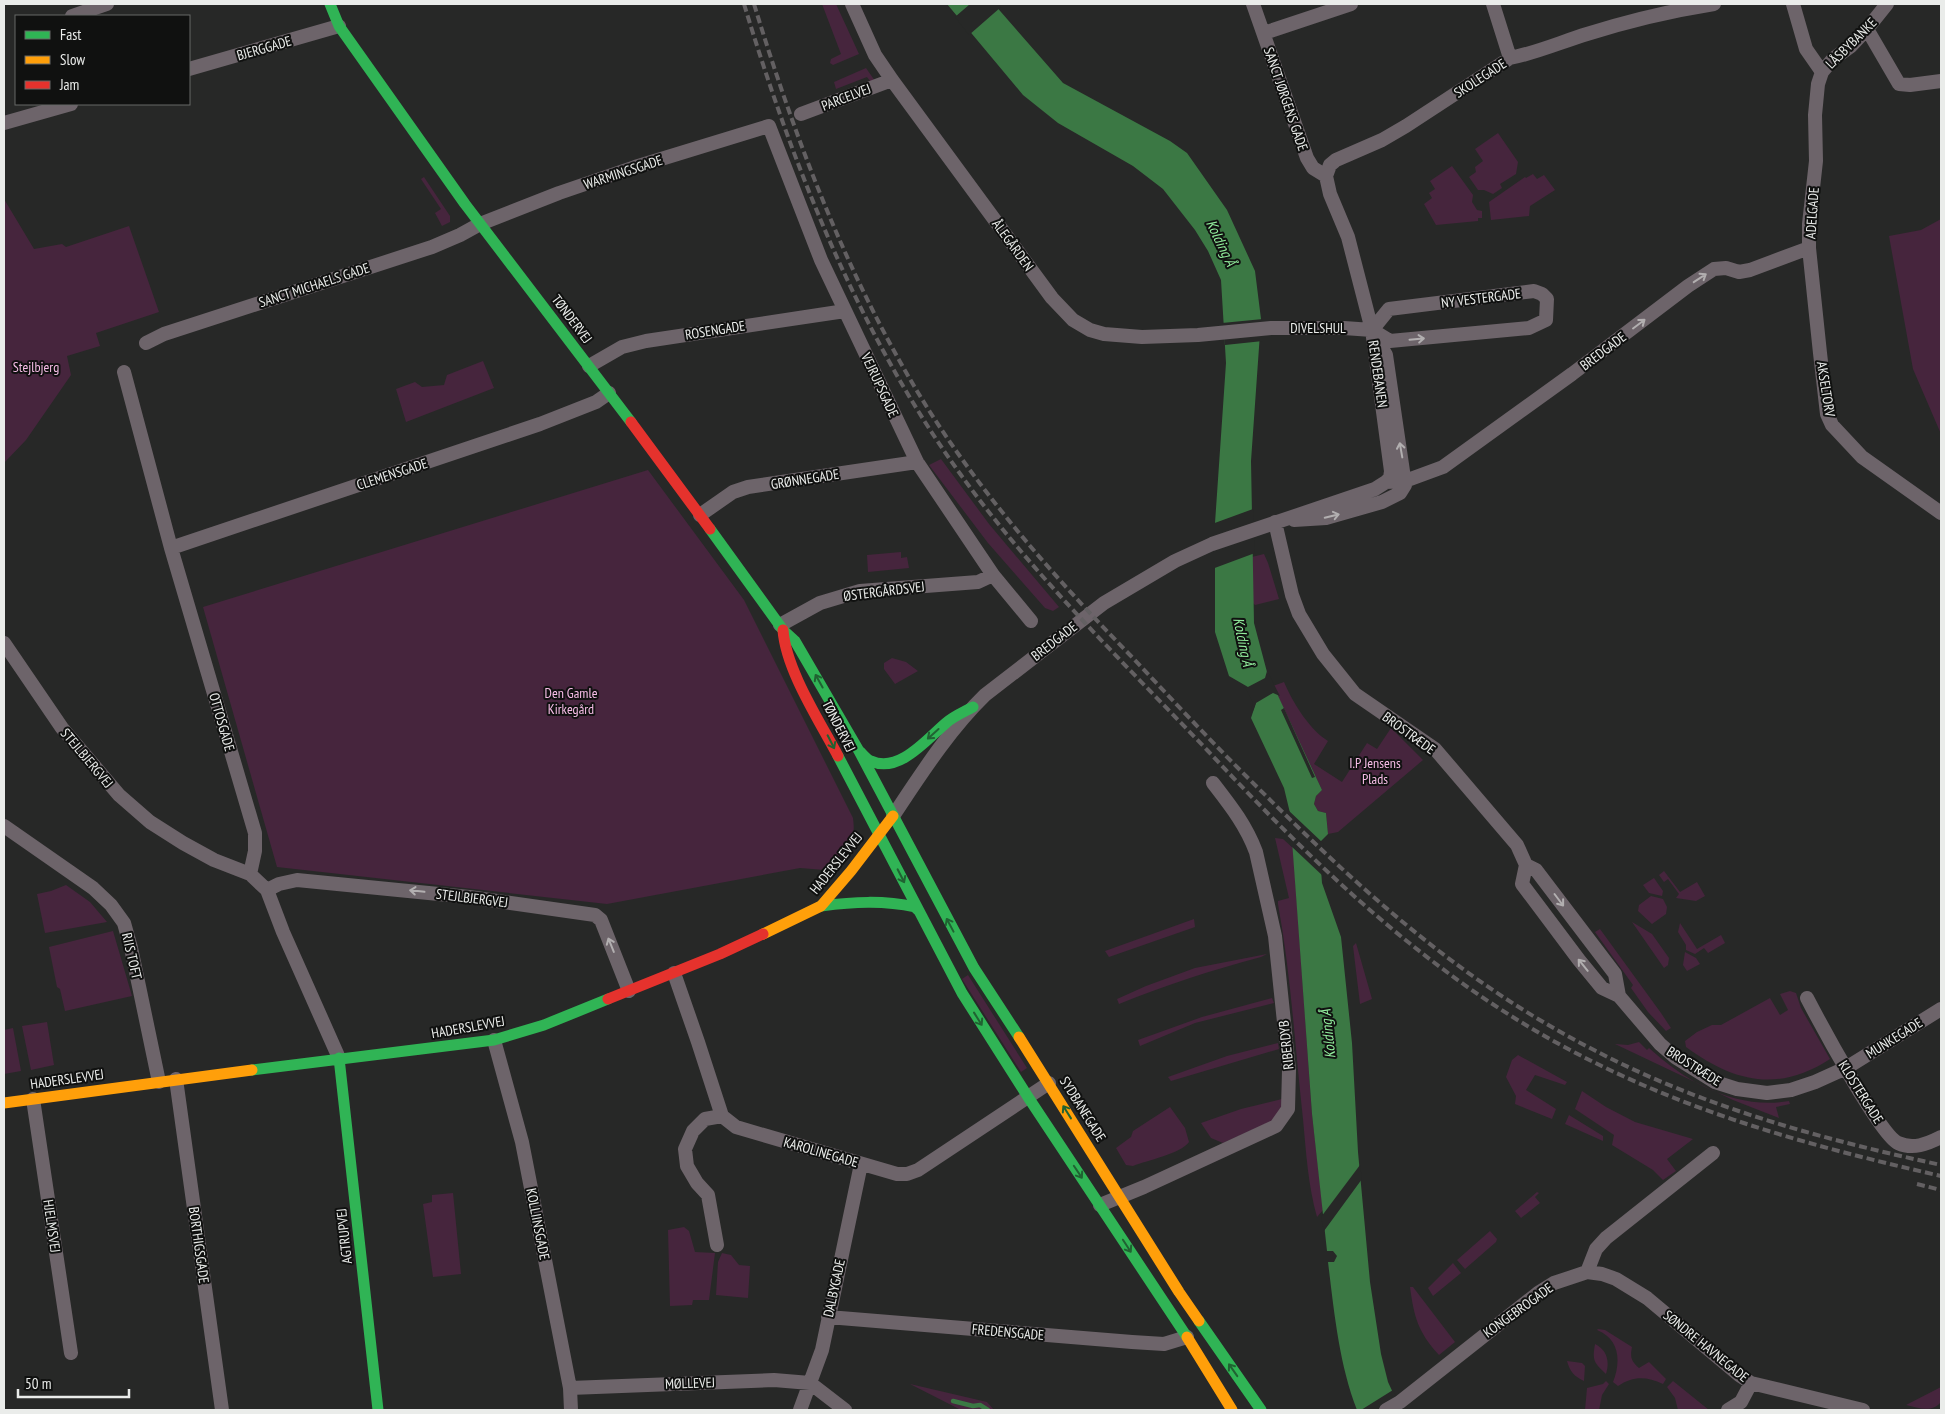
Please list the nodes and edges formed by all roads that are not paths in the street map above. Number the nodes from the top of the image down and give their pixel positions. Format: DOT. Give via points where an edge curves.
graph roads {
  1 [pos="106,4"];
  2 [pos="330,4"];
  3 [pos="852,4"];
  4 [pos="1253,4"];
  5 [pos="1352,4"];
  6 [pos="1492,4"];
  7 [pos="1714,4"];
  8 [pos="1793,4"];
  9 [pos="319,9"];
  10 [pos="1884,9"];
  11 [pos="75,15"];
  12 [pos="339,26"];
  13 [pos="1867,29"];
  14 [pos="1264,33"];
  15 [pos="1510,58"];
  16 [pos="190,70"];
  17 [pos="1822,72"];
  18 [pos="892,80"];
  19 [pos="1941,82"];
  20 [pos="67,105"];
  21 [pos="801,114"];
  22 [pos="4,123"];
  23 [pos="769,126"];
  24 [pos="1326,176"];
  25 [pos="480,224"];
  26 [pos="1809,248"];
  27 [pos="845,311"];
  28 [pos="1264,329"];
  29 [pos="1372,330"];
  30 [pos="146,342"];
  31 [pos="1820,353"];
  32 [pos="589,366"];
  33 [pos="124,372"];
  34 [pos="609,393"];
  35 [pos="917,462"];
  36 [pos="1405,481"];
  37 [pos="1386,482"];
  38 [pos="1941,513"];
  39 [pos="700,515"];
  40 [pos="1279,521"];
  41 [pos="171,548"];
  42 [pos="993,574"];
  43 [pos="1031,621"];
  44 [pos="781,627"];
  45 [pos="4,642"];
  46 [pos="973,707"];
  47 [pos="858,751"];
  48 [pos="1213,783"];
  49 [pos="893,816"];
  50 [pos="4,826"];
  51 [pos="879,832"];
  52 [pos="1526,866"];
  53 [pos="250,874"];
  54 [pos="267,890"];
  55 [pos="821,906"];
  56 [pos="918,910"];
  57 [pos="674,973"];
  58 [pos="629,990"];
  59 [pos="1619,996"];
  60 [pos="1807,998"];
  61 [pos="1941,1009"];
  62 [pos="494,1040"];
  63 [pos="339,1058"];
  64 [pos="1846,1068"];
  65 [pos="176,1079"];
  66 [pos="159,1082"];
  67 [pos="1049,1083"];
  68 [pos="1028,1097"];
  69 [pos="33,1099"];
  70 [pos="4,1103"];
  71 [pos="722,1116"];
  72 [pos="1941,1137"];
  73 [pos="1713,1153"];
  74 [pos="861,1164"];
  75 [pos="1121,1197"];
  76 [pos="1100,1205"];
  77 [pos="717,1245"];
  78 [pos="1586,1272"];
  79 [pos="828,1317"];
  80 [pos="1187,1337"];
  81 [pos="71,1353"];
  82 [pos="810,1383"];
  83 [pos="1751,1383"];
  84 [pos="570,1388"];
  85 [pos="222,1410"];
  86 [pos="378,1410"];
  87 [pos="571,1410"];
  88 [pos="800,1410"];
  89 [pos="845,1410"];
  90 [pos="1232,1410"];
  91 [pos="1261,1410"];
  92 [pos="1386,1410"];
  93 [pos="1728,1410"];
  94 [pos="1863,1410"];
  1 -- 11 [label="street"];
  2 -- 12 [label="main road, TØNDERVEJ"];
  3 -- 18 [label="street, ÅLEGÅRDEN" via="876,55"];
  4 -- 14 [label="street, SANCT JØRGENS GADE"];
  5 -- 14 [label="street"];
  6 -- 15 [label="street"];
  7 -- 15 [label="street, SKOLEGADE" via="1644,18"];
  8 -- 17 [label="street" via="1806,49"];
  9 -- 12 [label="main road, TØNDERVEJ"];
  10 -- 13 [label="street, LÅSBYBANKE"];
  12 -- 16 [label="street, BJERGGADE"];
  12 -- 25 [label="main road, TØNDERVEJ"];
  13 -- 17 [label="street, LÅSBYBANKE"];
  13 -- 19 [label="street" via="1899,84"];
  14 -- 24 [label="street, SANCT JØRGENS GADE" via="1307,158 1313,168"];
  15 -- 24 [label="street, SKOLEGADE" via="1406,126 1336,160"];
  17 -- 26 [label="street, ADELGADE" via="1815,115 1816,161"];
  18 -- 21 [label="street, PARCELVEJ"];
  18 -- 28 [label="street, ÅLEGÅRDEN" via="1052,298 1073,320 1090,330 1119,336 1198,335"];
  20 -- 22 [label="street"];
  23 -- 25 [label="street, WARMINGSGADE" via="559,193"];
  23 -- 27 [label="street, VEJRUPSGADE" via="821,260"];
  24 -- 29 [label="street" via="1348,236"];
  25 -- 30 [label="street, SANCT MICHAELS GADE" via="432,246"];
  25 -- 32 [label="main road, TØNDERVEJ"];
  26 -- 31 [label="street, ADELGADE"];
  36 -- 26 [label="street, BREDGADE, one-way" via="1443,467 1714,269 1750,270"];
  27 -- 32 [label="street, ROSENGADE" via="646,341 622,347"];
  27 -- 35 [label="street, VEJRUPSGADE"];
  28 -- 29 [label="street, DIVELSHUL"];
  29 -- 29 [label="street, NY VESTERGADE, one-way" via="1390,341 1529,328 1546,320 1547,299 1534,291 1390,309"];
  36 -- 29 [label="street, RENDEBANEN, one-way" via="1386,354"];
  29 -- 37 [label="street, RENDEBANEN" via="1391,471"];
  31 -- 38 [label="street, AKSELTORV" via="1832,425 1862,457"];
  32 -- 34 [label="main road, TØNDERVEJ"];
  33 -- 41 [label="street, OTTOSGADE"];
  34 -- 39 [label="main road, TØNDERVEJ"];
  34 -- 41 [label="street, CLEMENSGADE" via="596,402 536,426"];
  35 -- 39 [label="street, GRØNNEGADE" via="748,487 734,492"];
  35 -- 42 [label="street, VEJRUPSGADE"];
  36 -- 37 [label="street, BREDGADE"];
  40 -- 36 [label="street, BREDGADE, one-way" via="1326,518 1382,502 1400,493"];
  37 -- 40 [label="street, BREDGADE" via="1375,489"];
  39 -- 44 [label="main road, TØNDERVEJ"];
  40 -- 46 [label="street, BREDGADE" via="1212,544 1175,561 1104,602"];
  40 -- 52 [label="street, BROSTRÆDE" via="1292,595 1299,614 1323,654 1355,694 1435,750 1517,845"];
  41 -- 53 [label="street, OTTOSGADE" via="255,834"];
  42 -- 43 [label="street, VEJRUPSGADE"];
  42 -- 44 [label="street, ØSTERGÅRDSVEJ" via="978,582 860,591 820,603"];
  47 -- 44 [label="main road, TØNDERVEJ, one-way" via="807,660"];
  44 -- 51 [label="main road, TØNDERVEJ, one-way" via="787,654 808,699"];
  45 -- 53 [label="street, STEJLBJERGVEJ" via="62,728 119,795 150,822 183,843"];
  46 -- 47 [label="main road, one-way" via="948,721 914,752 899,760 876,763"];
  46 -- 49 [label="street, BREDGADE" via="928,764"];
  47 -- 49 [label="main road, TØNDERVEJ"];
  48 -- 75 [label="street, RIBERDYB" via="1239,817 1256,852 1275,936 1289,1070 1288,1108 1276,1126"];
  49 -- 51 [label="main road, BREDGADE"];
  67 -- 49 [label="main road, SYDBANEGADE, one-way" via="974,968"];
  50 -- 66 [label="street, RIIS TOFT" via="93,888 124,923"];
  51 -- 55 [label="main road, HADERSLEVVEJ" via="852,871"];
  51 -- 56 [label="main road, one-way"];
  52 -- 59 [label="street, BROSTRÆDE, one-way" via="1536,870 1615,974"];
  59 -- 52 [label="street, BROSTRÆDE, one-way" via="1602,988 1522,884"];
  53 -- 54 [label="street"];
  58 -- 54 [label="street, STEJLBJERGVEJ, one-way" via="601,920 595,915 469,897 297,880"];
  54 -- 63 [label="street"];
  55 -- 56 [label="main road" via="884,901"];
  55 -- 57 [label="main road, HADERSLEVVEJ"];
  56 -- 68 [label="main road, one-way" via="962,993"];
  57 -- 58 [label="main road, HADERSLEVVEJ"];
  57 -- 71 [label="street"];
  58 -- 62 [label="main road, HADERSLEVVEJ" via="544,1025"];
  59 -- 64 [label="street, BROSTRÆDE" via="1648,1032 1675,1057 1715,1082 1737,1089 1766,1093 1791,1090"];
  60 -- 64 [label="street, KLOSTERGADE"];
  61 -- 64 [label="street, MUNKEGADE"];
  62 -- 63 [label="main road, HADERSLEVVEJ"];
  62 -- 84 [label="street, KOLLIINSGADE" via="522,1142"];
  63 -- 65 [label="main road, HADERSLEVVEJ"];
  63 -- 86 [label="main road, AGTRUPVEJ"];
  64 -- 72 [label="street, KLOSTERGADE" via="1877,1120 1896,1142 1919,1146"];
  65 -- 66 [label="main road, HADERSLEVVEJ"];
  65 -- 85 [label="street, BORTHIGSGADE"];
  66 -- 69 [label="main road, HADERSLEVVEJ"];
  67 -- 68 [label="street, KAROLINEGADE"];
  75 -- 67 [label="main road, SYDBANEGADE, one-way"];
  68 -- 74 [label="street, KAROLINEGADE" via="907,1174"];
  68 -- 76 [label="main road, one-way"];
  69 -- 70 [label="main road, HADERSLEVVEJ"];
  69 -- 81 [label="street, HJELMSVEJ"];
  71 -- 74 [label="street, KAROLINEGADE" via="736,1127"];
  71 -- 77 [label="street" via="705,1119 693,1131 685,1149 687,1166 708,1195"];
  73 -- 78 [label="street" via="1606,1238 1596,1249"];
  74 -- 79 [label="street, DALBYGADE"];
  75 -- 76 [label="street, RIBERDYB"];
  91 -- 75 [label="main road, SYDBANEGADE, one-way" via="1178,1292"];
  76 -- 80 [label="main road, one-way"];
  78 -- 83 [label="street, SØNDRE HAVNEGADE" via="1616,1279 1647,1298"];
  78 -- 92 [label="street, KONGEBROGADE" via="1554,1283 1538,1293"];
  79 -- 80 [label="street, FREDENSGADE" via="1164,1344"];
  79 -- 82 [label="street, DALBYGADE" via="822,1350"];
  80 -- 90 [label="main road"];
  82 -- 84 [label="street, MØLLEVEJ" via="774,1380"];
  82 -- 88 [label="street, DALBYGADE"];
  82 -- 89 [label="street"];
  83 -- 93 [label="street" via="1741,1402"];
  83 -- 94 [label="street, SØNDRE HAVNEGADE"];
  84 -- 87 [label="street, KOLLIINSGADE"];
}
